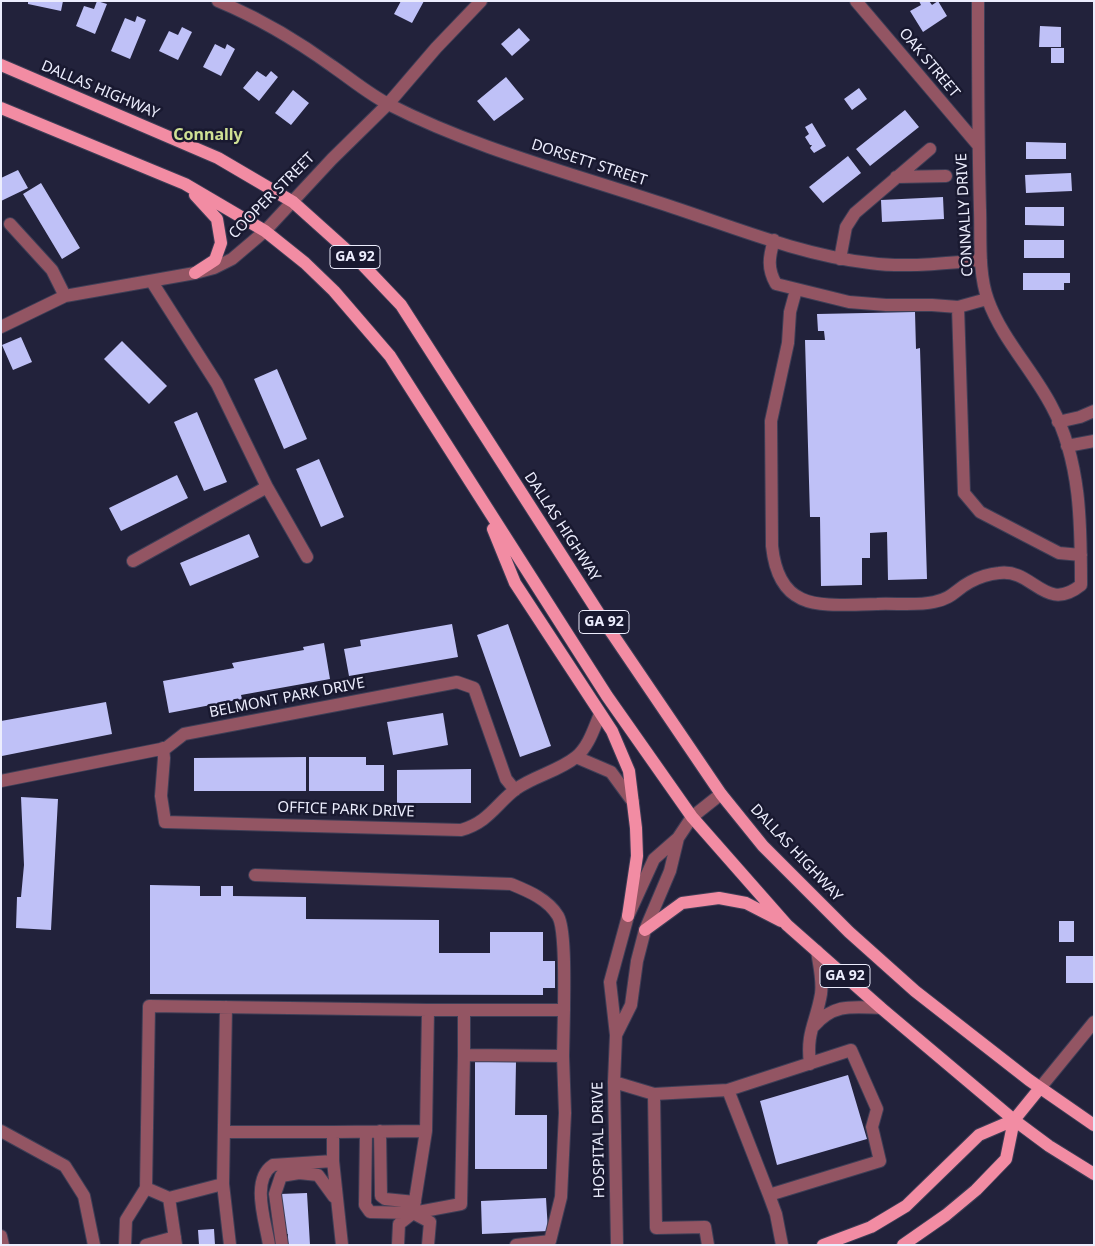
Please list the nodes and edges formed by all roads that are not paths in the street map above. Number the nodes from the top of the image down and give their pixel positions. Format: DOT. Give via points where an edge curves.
graph roads {
  1 [pos="218,1"];
  2 [pos="480,1"];
  3 [pos="856,1"];
  4 [pos="978,1"];
  5 [pos="1,65"];
  6 [pos="388,104"];
  7 [pos="1,108"];
  8 [pos="978,145"];
  9 [pos="930,149"];
  10 [pos="946,176"];
  11 [pos="896,177"];
  12 [pos="185,184"];
  13 [pos="292,202"];
  14 [pos="10,224"];
  15 [pos="265,231"];
  16 [pos="774,240"];
  17 [pos="840,258"];
  18 [pos="981,260"];
  19 [pos="195,273"];
  20 [pos="152,282"];
  21 [pos="796,290"];
  22 [pos="65,296"];
  23 [pos="987,299"];
  24 [pos="958,307"];
  25 [pos="1,327"];
  26 [pos="1094,411"];
  27 [pos="1058,422"];
  28 [pos="1094,442"];
  29 [pos="1067,446"];
  30 [pos="267,487"];
  31 [pos="482,501"];
  32 [pos="1081,555"];
  33 [pos="307,557"];
  34 [pos="133,561"];
  35 [pos="600,714"];
  36 [pos="163,748"];
  37 [pos="576,757"];
  38 [pos="1,782"];
  39 [pos="515,790"];
  40 [pos="720,794"];
  41 [pos="633,802"];
  42 [pos="692,817"];
  43 [pos="678,838"];
  44 [pos="255,874"];
  45 [pos="628,916"];
  46 [pos="787,924"];
  47 [pos="645,930"];
  48 [pos="817,951"];
  49 [pos="226,1007"];
  50 [pos="881,1008"];
  51 [pos="428,1010"];
  52 [pos="464,1010"];
  53 [pos="564,1010"];
  54 [pos="1094,1022"];
  55 [pos="810,1032"];
  56 [pos="616,1035"];
  57 [pos="464,1055"];
  58 [pos="563,1056"];
  59 [pos="810,1064"];
  60 [pos="614,1082"];
  61 [pos="1040,1088"];
  62 [pos="728,1090"];
  63 [pos="654,1094"];
  64 [pos="1014,1120"];
  65 [pos="1094,1124"];
  66 [pos="1,1131"];
  67 [pos="380,1131"];
  68 [pos="426,1131"];
  69 [pos="224,1132"];
  70 [pos="333,1132"];
  71 [pos="366,1132"];
  72 [pos="333,1161"];
  73 [pos="1094,1174"];
  74 [pos="223,1184"];
  75 [pos="146,1188"];
  76 [pos="769,1195"];
  77 [pos="170,1198"];
  78 [pos="336,1202"];
  79 [pos="414,1207"];
  80 [pos="1,1236"];
  81 [pos="176,1241"];
  82 [pos="4,1245"];
  83 [pos="94,1245"];
  84 [pos="125,1245"];
  85 [pos="146,1245"];
  86 [pos="230,1245"];
  87 [pos="269,1245"];
  88 [pos="282,1245"];
  89 [pos="342,1245"];
  90 [pos="398,1245"];
  91 [pos="428,1245"];
  92 [pos="516,1245"];
  93 [pos="617,1245"];
  94 [pos="708,1245"];
  95 [pos="782,1245"];
  96 [pos="823,1245"];
  97 [pos="903,1245"];
  1 -- 6 [label="street, DORSETT STREET" via="246,12 297,41"];
  2 -- 6 [label="street, COOPER STREET"];
  3 -- 8 [label="street, OAK STREET"];
  4 -- 8 [label="street, CONNALLY DRIVE"];
  5 -- 13 [label="main road, DALLAS HIGHWAY / GA 92" via="218,158"];
  6 -- 13 [label="street, COOPER STREET"];
  6 -- 16 [label="street, DORSETT STREET" via="443,130 500,151"];
  7 -- 12 [label="main road, GA 92"];
  8 -- 18 [label="street, CONNALLY DRIVE"];
  9 -- 11 [label="street"];
  10 -- 11 [label="street"];
  11 -- 17 [label="street" via="855,213 846,227"];
  12 -- 15 [label="main road, GA 92"];
  12 -- 19 [label="main road" via="218,219 221,232 215,260"];
  13 -- 15 [label="street, COOPER STREET"];
  13 -- 40 [label="main road, DALLAS HIGHWAY / GA 92" via="368,270 401,305 599,614"];
  14 -- 22 [label="street" via="52,270"];
  15 -- 19 [label="street, COOPER STREET" via="232,259"];
  15 -- 31 [label="main road, GA 92" via="334,291 390,356"];
  16 -- 17 [label="street, DORSETT STREET"];
  16 -- 21 [label="street" via="768,259 769,273 776,284"];
  17 -- 18 [label="street, DORSETT STREET" via="872,264"];
  18 -- 23 [label="street, CONNALLY DRIVE"];
  19 -- 20 [label="street, COOPER STREET"];
  20 -- 22 [label="street, COOPER STREET"];
  20 -- 30 [label="street" via="217,384"];
  21 -- 24 [label="street" via="849,302"];
  21 -- 32 [label="street, CONNALLY DRIVE" via="771,421 772,546 774,566 783,586 799,598 818,605 933,603 952,596 968,582 1003,572 1017,575 1055,596 1070,593 1081,585"];
  22 -- 25 [label="street, COOPER STREET"];
  23 -- 24 [label="street"];
  23 -- 27 [label="street, CONNALLY DRIVE" via="1053,408"];
  24 -- 32 [label="street" via="964,493 980,512 1059,553"];
  26 -- 27 [label="street"];
  27 -- 29 [label="street, CONNALLY DRIVE"];
  28 -- 29 [label="street"];
  29 -- 32 [label="street, CONNALLY DRIVE" via="1079,503"];
  30 -- 33 [label="street"];
  30 -- 34 [label="street"];
  31 -- 35 [label="main road" via="515,584"];
  31 -- 42 [label="main road, GA 92" via="607,696"];
  35 -- 37 [label="street, OFFICE PARK DRIVE" via="589,742"];
  35 -- 41 [label="main road" via="612,732 629,771"];
  36 -- 38 [label="street, BELMONT PARK DRIVE"];
  36 -- 39 [label="street, BELMONT PARK DRIVE" via="184,734 457,682 474,688 506,779"];
  36 -- 39 [label="street, OFFICE PARK DRIVE" via="161,796 166,822 462,830 496,811"];
  37 -- 39 [label="street, OFFICE PARK DRIVE"];
  37 -- 41 [label="street" via="611,772"];
  40 -- 42 [label="street, HOSPITAL DRIVE"];
  40 -- 61 [label="main road, DALLAS HIGHWAY / GA 92" via="763,846 849,932 915,991"];
  41 -- 45 [label="main road" via="637,856"];
  42 -- 43 [label="street, HOSPITAL DRIVE"];
  42 -- 46 [label="main road, GA 92"];
  43 -- 45 [label="street, HOSPITAL DRIVE" via="654,859"];
  43 -- 47 [label="street, HOSPITAL DRIVE" via="670,871"];
  44 -- 53 [label="street" via="510,884 536,894 559,917 564,957"];
  45 -- 56 [label="street, HOSPITAL DRIVE" via="610,982"];
  46 -- 47 [label="main road" via="746,903 719,898 682,903"];
  46 -- 48 [label="main road, GA 92"];
  47 -- 56 [label="street, HOSPITAL DRIVE" via="631,1005"];
  48 -- 50 [label="main road, GA 92"];
  48 -- 55 [label="street" via="821,993"];
  49 -- 51 [label="street"];
  49 -- 69 [label="street"];
  49 -- 75 [label="street" via="149,1006"];
  50 -- 55 [label="street" via="854,1007 829,1011"];
  50 -- 64 [label="main road, GA 92"];
  51 -- 52 [label="street"];
  51 -- 68 [label="street"];
  52 -- 53 [label="street"];
  52 -- 57 [label="street"];
  53 -- 58 [label="street"];
  54 -- 61 [label="street"];
  55 -- 59 [label="street" via="807,1045"];
  56 -- 60 [label="street, HOSPITAL DRIVE"];
  57 -- 58 [label="street"];
  57 -- 79 [label="street" via="461,1204"];
  58 -- 92 [label="street" via="561,1197 550,1242"];
  59 -- 62 [label="street"];
  59 -- 76 [label="street" via="851,1050 878,1109 872,1127 880,1161"];
  60 -- 63 [label="street"];
  60 -- 93 [label="street, HOSPITAL DRIVE"];
  61 -- 64 [label="main road"];
  61 -- 65 [label="main road, GA 92"];
  62 -- 63 [label="street"];
  62 -- 76 [label="street"];
  63 -- 94 [label="street" via="656,1228 705,1227"];
  64 -- 73 [label="main road, GA 92"];
  64 -- 96 [label="main road" via="979,1135 906,1206 871,1227"];
  64 -- 97 [label="main road" via="1006,1159 976,1190"];
  66 -- 83 [label="street" via="65,1166 84,1196"];
  67 -- 68 [label="street"];
  67 -- 71 [label="street"];
  67 -- 79 [label="street" via="381,1196"];
  68 -- 79 [label="street"];
  69 -- 70 [label="street"];
  69 -- 74 [label="street"];
  70 -- 71 [label="street"];
  70 -- 72 [label="street"];
  71 -- 79 [label="street" via="367,1209 370,1212"];
  72 -- 78 [label="street"];
  72 -- 87 [label="street" via="280,1164 267,1169 261,1194"];
  74 -- 77 [label="street"];
  74 -- 86 [label="street"];
  75 -- 77 [label="street"];
  75 -- 84 [label="street" via="126,1220"];
  76 -- 95 [label="street"];
  77 -- 81 [label="street"];
  78 -- 88 [label="street" via="318,1175 299,1173 281,1176 275,1194"];
  78 -- 89 [label="street"];
  79 -- 90 [label="street" via="399,1224"];
  79 -- 91 [label="street" via="430,1222"];
  80 -- 82 [label="street"];
  81 -- 85 [label="street"];
}
